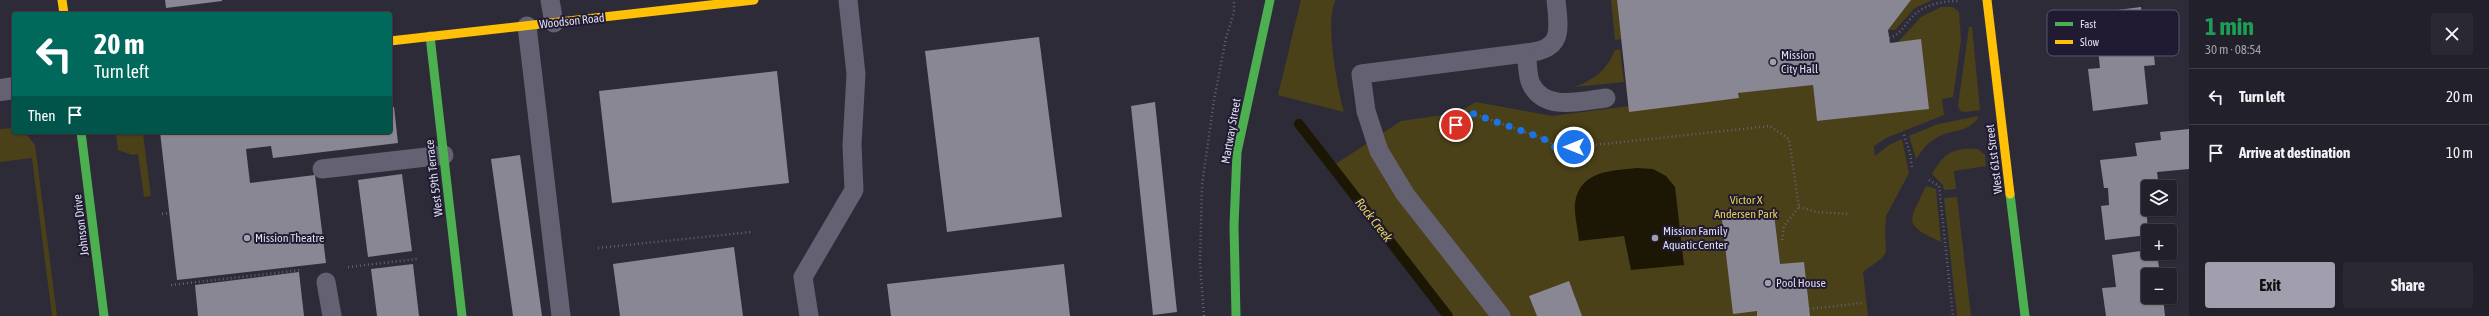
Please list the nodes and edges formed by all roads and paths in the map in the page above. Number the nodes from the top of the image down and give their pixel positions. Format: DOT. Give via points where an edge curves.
graph roads {
  1 [pos="62,0"];
  2 [pos="550,0"];
  3 [pos="754,0"];
  4 [pos="848,0"];
  5 [pos="1270,0"];
  6 [pos="1556,0"];
  7 [pos="1987,0"];
  8 [pos="1965,1"];
  9 [pos="64,12"];
  10 [pos="554,23"];
  11 [pos="527,26"];
  12 [pos="430,36"];
  13 [pos="1889,38"];
  14 [pos="392,41"];
  15 [pos="1526,53"];
  16 [pos="12,88"];
  17 [pos="0,90"];
  18 [pos="1606,98"];
  19 [pos="1456,125"];
  20 [pos="81,134"];
  21 [pos="1904,135"];
  22 [pos="444,155"];
  23 [pos="1912,168"];
  24 [pos="322,169"];
  25 [pos="1929,180"];
  26 [pos="1799,207"];
  27 [pos="169,213"];
  28 [pos="162,214"];
  29 [pos="1850,214"];
  30 [pos="751,232"];
  31 [pos="1782,241"];
  32 [pos="598,248"];
  33 [pos="417,259"];
  34 [pos="342,268"];
  35 [pos="304,272"];
  36 [pos="326,282"];
  37 [pos="171,285"];
  38 [pos="1862,303"];
  39 [pos="1809,309"];
  40 [pos="104,316"];
  41 [pos="332,316"];
  42 [pos="462,316"];
  43 [pos="561,316"];
  44 [pos="809,316"];
  45 [pos="1236,316"];
  46 [pos="1501,316"];
  47 [pos="1953,316"];
  48 [pos="2025,316"];
  1 -- 9 [label="street"];
  2 -- 10 [label="lane"];
  3 -- 10 [label="street, Woodson Road"];
  4 -- 44 [label="lane" via="856,74 852,145 854,190 803,277"];
  5 -- 45 [label="street, Martway Street" via="1237,152 1234,226"];
  6 -- 15 [label="lane" via="1559,29 1557,38 1542,52"];
  7 -- 48 [label="street, West 61st Street"];
  8 -- 13 [label="path" via="1949,1 1926,7 1913,15 1896,35"];
  10 -- 11 [label="street, Woodson Road"];
  11 -- 12 [label="street, Woodson Road"];
  11 -- 43 [label="lane"];
  12 -- 14 [label="street, Woodson Road"];
  12 -- 22 [label="street, West 59th Terrace"];
  15 -- 18 [label="lane" via="1531,84 1548,101 1562,103"];
  15 -- 46 [label="lane" via="1361,74 1366,111 1379,151 1406,194"];
  16 -- 17 [label="street"];
  19 -- 26 [label="path" via="1459,115 1471,113 1534,135 1548,141 1557,149 1770,126 1789,139"];
  20 -- 40 [label="street, Johnson Drive"];
  21 -- 23 [label="path"];
  22 -- 24 [label="lane"];
  22 -- 42 [label="street, West 59th Terrace"];
  25 -- 47 [label="path" via="1939,186"];
  26 -- 29 [label="path" via="1816,212"];
  26 -- 31 [label="path" via="1784,226"];
  27 -- 28 [label="path"];
  30 -- 32 [label="path"];
  33 -- 34 [label="path"];
  35 -- 37 [label="path" via="301,269"];
  36 -- 41 [label="lane"];
  38 -- 39 [label="path"];
}
